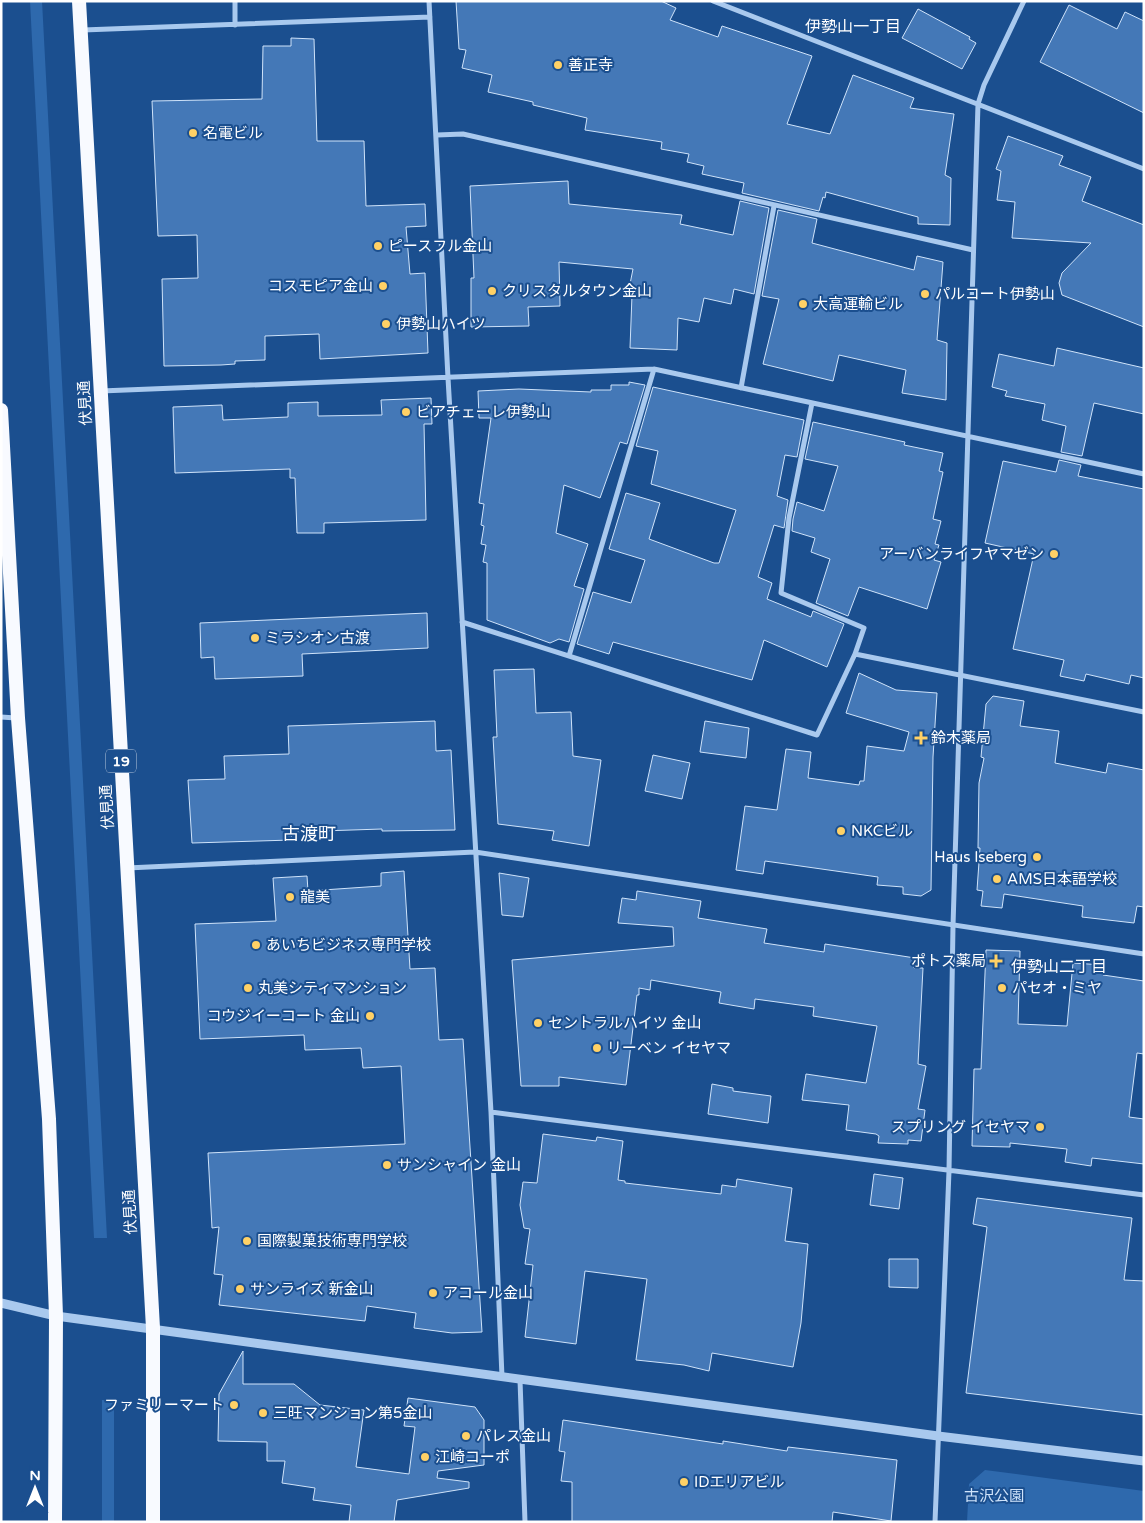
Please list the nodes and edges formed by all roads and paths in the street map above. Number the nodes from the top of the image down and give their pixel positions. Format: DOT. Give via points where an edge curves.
graph roads {
  1 [pos="79,1"];
  2 [pos="235,1"];
  3 [pos="429,1"];
  4 [pos="713,1"];
  5 [pos="1024,1"];
  6 [pos="430,17"];
  7 [pos="235,24"];
  8 [pos="80,30"];
  9 [pos="978,104"];
  10 [pos="437,135"];
  11 [pos="1144,169"];
  12 [pos="774,206"];
  13 [pos="974,250"];
  14 [pos="654,369"];
  15 [pos="448,378"];
  16 [pos="741,388"];
  17 [pos="100,390"];
  18 [pos="812,404"];
  19 [pos="1,410"];
  20 [pos="967,436"];
  21 [pos="1144,474"];
  22 [pos="462,622"];
  23 [pos="855,654"];
  24 [pos="570,656"];
  25 [pos="961,676"];
  26 [pos="1144,712"];
  27 [pos="1,718"];
  28 [pos="18,718"];
  29 [pos="475,852"];
  30 [pos="127,868"];
  31 [pos="953,926"];
  32 [pos="1144,954"];
  33 [pos="491,1112"];
  34 [pos="949,1171"];
  35 [pos="1144,1195"];
  36 [pos="1,1303"];
  37 [pos="56,1316"];
  38 [pos="153,1328"];
  39 [pos="502,1377"];
  40 [pos="520,1380"];
  41 [pos="938,1436"];
  42 [pos="1144,1461"];
  43 [pos="54,1522"];
  44 [pos="153,1522"];
  45 [pos="525,1522"];
  46 [pos="935,1522"];
  1 -- 8 [label="highway, 伏見通 / 19"];
  2 -- 7 [label="street"];
  3 -- 6 [label="street"];
  4 -- 9 [label="street"];
  5 -- 9 [label="street"];
  6 -- 7 [label="street"];
  6 -- 10 [label="street"];
  7 -- 8 [label="street"];
  8 -- 17 [label="highway, 伏見通 / 19"];
  9 -- 11 [label="street"];
  9 -- 13 [label="street"];
  10 -- 12 [label="street" via="463,134"];
  10 -- 15 [label="street"];
  12 -- 13 [label="street"];
  12 -- 16 [label="street"];
  13 -- 20 [label="street"];
  14 -- 15 [label="street"];
  14 -- 16 [label="street"];
  14 -- 24 [label="street"];
  15 -- 17 [label="street"];
  15 -- 22 [label="street"];
  16 -- 18 [label="street"];
  17 -- 30 [label="highway, 伏見通 / 19"];
  18 -- 20 [label="street"];
  18 -- 23 [label="street" via="789,518 781,593 864,628"];
  19 -- 28 [label="highway"];
  20 -- 21 [label="street"];
  20 -- 25 [label="street"];
  22 -- 24 [label="street"];
  22 -- 29 [label="street"];
  23 -- 24 [label="street" via="817,735"];
  23 -- 25 [label="street"];
  25 -- 26 [label="street"];
  25 -- 31 [label="street"];
  27 -- 28 [label="street"];
  28 -- 37 [label="highway" via="49,1119"];
  29 -- 30 [label="street"];
  29 -- 31 [label="street"];
  29 -- 33 [label="street"];
  30 -- 38 [label="highway, 伏見通 / 19"];
  31 -- 32 [label="street"];
  31 -- 34 [label="street"];
  33 -- 34 [label="street"];
  33 -- 39 [label="street"];
  34 -- 35 [label="street"];
  34 -- 41 [label="street"];
  36 -- 37 [label="street"];
  37 -- 38 [label="street"];
  37 -- 43 [label="highway"];
  38 -- 39 [label="street"];
  38 -- 44 [label="highway, 伏見通 / 19"];
  39 -- 40 [label="street"];
  40 -- 41 [label="street"];
  40 -- 45 [label="street"];
  41 -- 42 [label="street"];
  41 -- 46 [label="street"];
}
